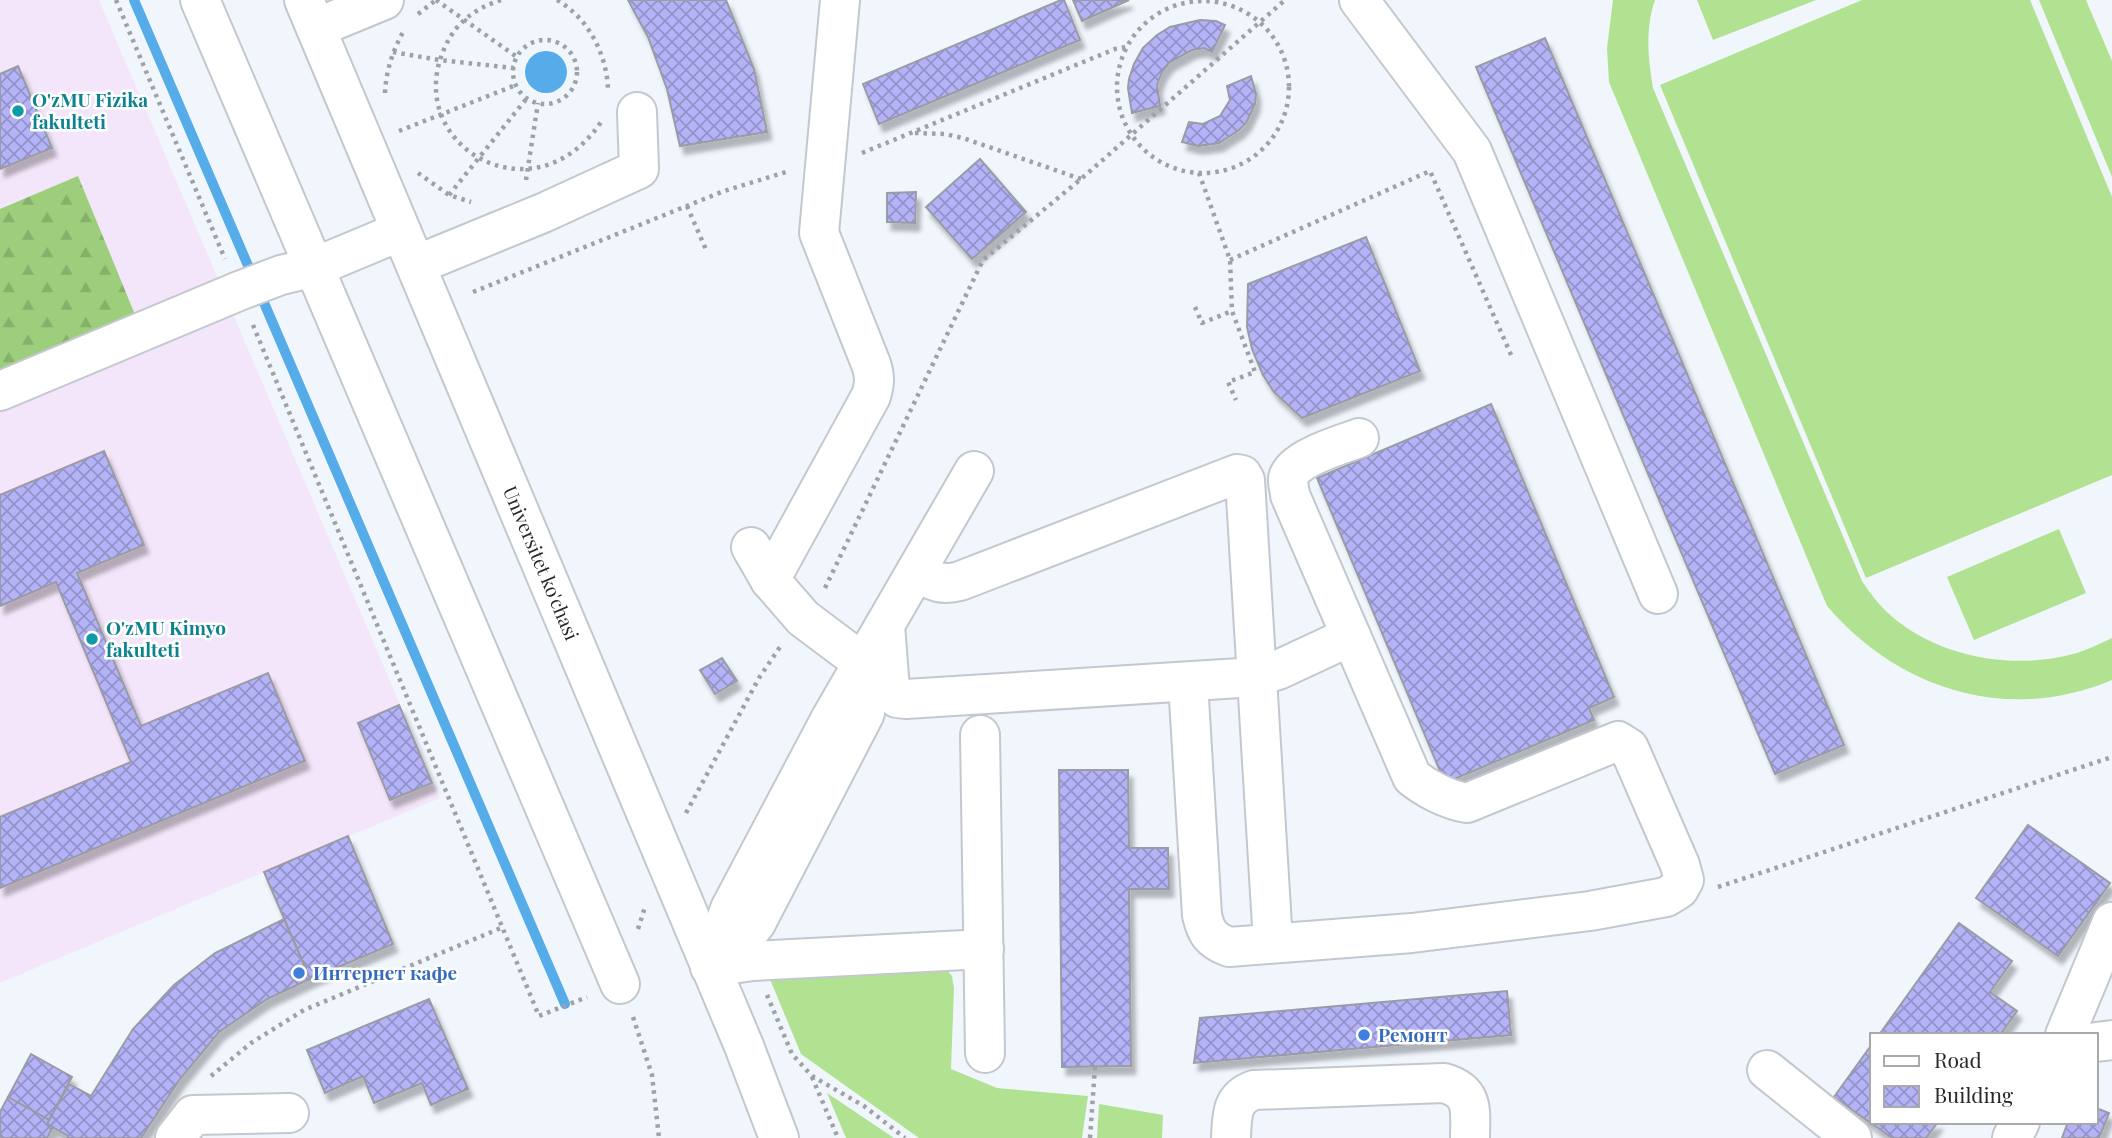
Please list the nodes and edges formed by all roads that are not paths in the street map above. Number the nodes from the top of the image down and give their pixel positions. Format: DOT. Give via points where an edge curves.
graph roads {
  1 [pos="200,0"];
  2 [pos="384,0"];
  3 [pos="1359,0"];
  4 [pos="845,2"];
  5 [pos="310,14"];
  6 [pos="622,105"];
  7 [pos="401,231"];
  8 [pos="416,265"];
  9 [pos="270,281"];
  10 [pos="0,391"];
  11 [pos="1359,438"];
  12 [pos="974,471"];
  13 [pos="751,547"];
  14 [pos="916,572"];
  15 [pos="770,580"];
  16 [pos="1658,594"];
  17 [pos="885,625"];
  18 [pos="1351,636"];
  19 [pos="863,663"];
  20 [pos="1256,677"];
  21 [pos="1188,682"];
  22 [pos="980,734"];
  23 [pos="2112,922"];
  24 [pos="1273,943"];
  25 [pos="984,949"];
  26 [pos="710,967"];
  27 [pos="621,984"];
  28 [pos="2066,1033"];
  29 [pos="985,1053"];
  30 [pos="1767,1070"];
  31 [pos="289,1113"];
  32 [pos="775,1134"];
  33 [pos="174,1138"];
  34 [pos="1231,1138"];
  35 [pos="1470,1138"];
  36 [pos="1853,1138"];
  1 -- 9 [label="street"];
  2 -- 5 [label="street"];
  3 -- 16 [label="street" via="1472,151"];
  4 -- 15 [label="street" via="819,233 871,364 874,385"];
  5 -- 7 [label="street, Universitet ko'chasi"];
  6 -- 8 [label="street" via="639,169"];
  7 -- 8 [label="street, Universitet ko'chasi"];
  7 -- 9 [label="street"];
  8 -- 26 [label="street, Universitet ko'chasi"];
  9 -- 10 [label="street"];
  9 -- 27 [label="street"];
  11 -- 18 [label="street" via="1310,458 1294,468 1288,480 1290,495"];
  12 -- 14 [label="street"];
  13 -- 15 [label="street"];
  14 -- 17 [label="street"];
  14 -- 20 [label="street" via="937,584 960,581 1242,475"];
  15 -- 19 [label="street" via="803,618"];
  17 -- 19 [label="street"];
  17 -- 21 [label="street" via="890,690 897,698"];
  18 -- 20 [label="street"];
  18 -- 24 [label="street" via="1412,777 1422,785 1467,803 1618,741 1629,748 1684,880 1666,897 1590,911 1412,933"];
  19 -- 26 [label="street" via="865,713 755,923"];
  20 -- 21 [label="street"];
  20 -- 24 [label="street"];
  21 -- 24 [label="street" via="1206,933 1228,947"];
  22 -- 25 [label="street"];
  23 -- 28 [label="street"];
  25 -- 26 [label="street"];
  25 -- 29 [label="street"];
  26 -- 32 [label="street, Universitet ko'chasi"];
  30 -- 36 [label="street"];
  31 -- 33 [label="street" via="193,1115"];
  34 -- 35 [label="street" via="1234,1106 1254,1090 1444,1083 1465,1093 1470,1106"];
}
